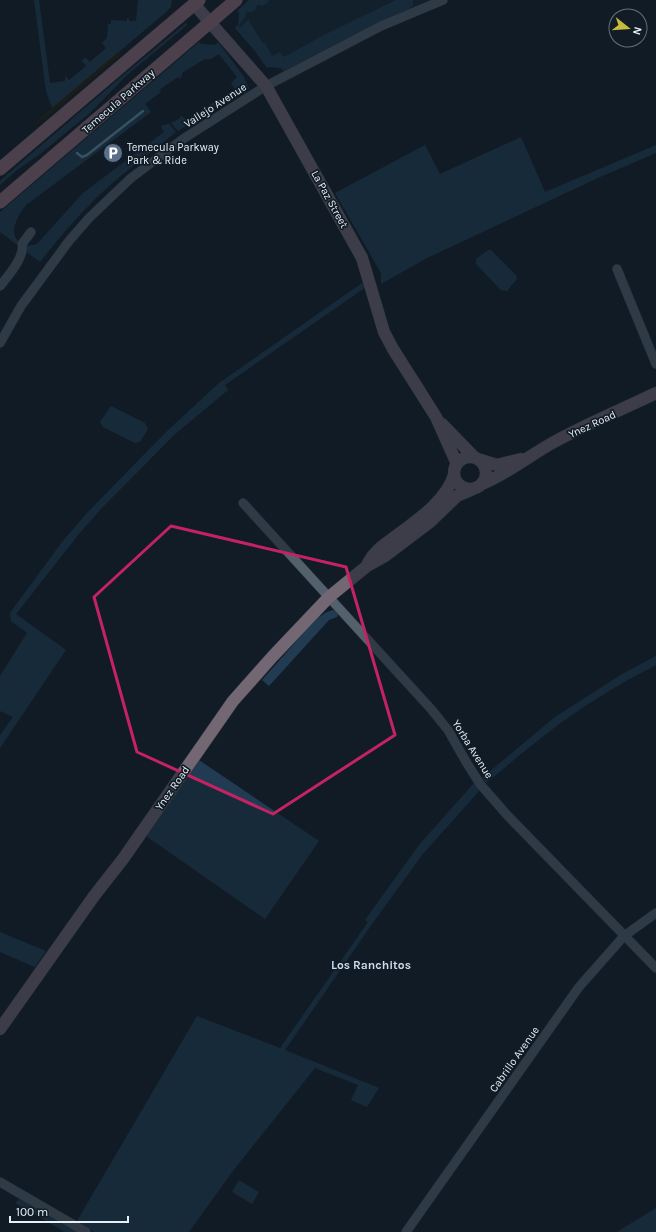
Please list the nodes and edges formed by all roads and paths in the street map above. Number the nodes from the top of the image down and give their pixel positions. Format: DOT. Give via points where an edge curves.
graph roads {
  1 [pos="236,0"];
  2 [pos="443,0"];
  3 [pos="195,1"];
  4 [pos="210,22"];
  5 [pos="266,86"];
  6 [pos="0,170"];
  7 [pos="0,202"];
  8 [pos="31,232"];
  9 [pos="617,269"];
  10 [pos="0,286"];
  11 [pos="0,343"];
  12 [pos="656,364"];
  13 [pos="656,393"];
  14 [pos="436,418"];
  15 [pos="528,456"];
  16 [pos="477,459"];
  17 [pos="456,470"];
  18 [pos="482,484"];
  19 [pos="471,490"];
  20 [pos="243,503"];
  21 [pos="367,566"];
  22 [pos="329,597"];
  23 [pos="656,913"];
  24 [pos="624,936"];
  25 [pos="656,968"];
  26 [pos="0,1030"];
  27 [pos="0,1182"];
  28 [pos="86,1232"];
  29 [pos="406,1232"];
  1 -- 4 [label="main road, Temecula Parkway"];
  2 -- 5 [label="street, Vallejo Avenue" via="381,26"];
  3 -- 4 [label="main road, La Paz Street"];
  3 -- 6 [label="main road"];
  4 -- 5 [label="main road, La Paz Street"];
  4 -- 7 [label="main road, Temecula Parkway"];
  5 -- 11 [label="street, Vallejo Avenue" via="183,139 131,178 105,203 79,229 53,263 21,306"];
  5 -- 14 [label="main road, La Paz Street" via="362,258 384,332"];
  8 -- 10 [label="street" via="22,244 20,256"];
  9 -- 12 [label="street"];
  13 -- 15 [label="main road, Ynez Road"];
  14 -- 16 [label="main road, La Paz Street"];
  14 -- 17 [label="main road, La Paz Street"];
  15 -- 16 [label="main road, Ynez Road" via="497,465"];
  15 -- 18 [label="main road, Ynez Road" via="514,468"];
  16 -- 17 [label="main road" via="464,458"];
  16 -- 18 [label="main road" via="485,466 487,474"];
  17 -- 19 [label="main road" via="458,484"];
  17 -- 21 [label="main road, Ynez Road" via="440,499 372,555"];
  18 -- 19 [label="main road"];
  19 -- 21 [label="main road, Ynez Road" via="457,496 430,522 385,556"];
  20 -- 22 [label="street, Yorba Avenue"];
  21 -- 22 [label="main road, Ynez Road"];
  22 -- 24 [label="street, Yorba Avenue" via="448,730 485,789 508,816"];
  22 -- 26 [label="main road, Ynez Road" via="233,701"];
  23 -- 24 [label="street, Cabrillo Avenue"];
  24 -- 25 [label="street, Yorba Avenue"];
  24 -- 29 [label="street, Cabrillo Avenue" via="579,987"];
  27 -- 28 [label="street"];
}
